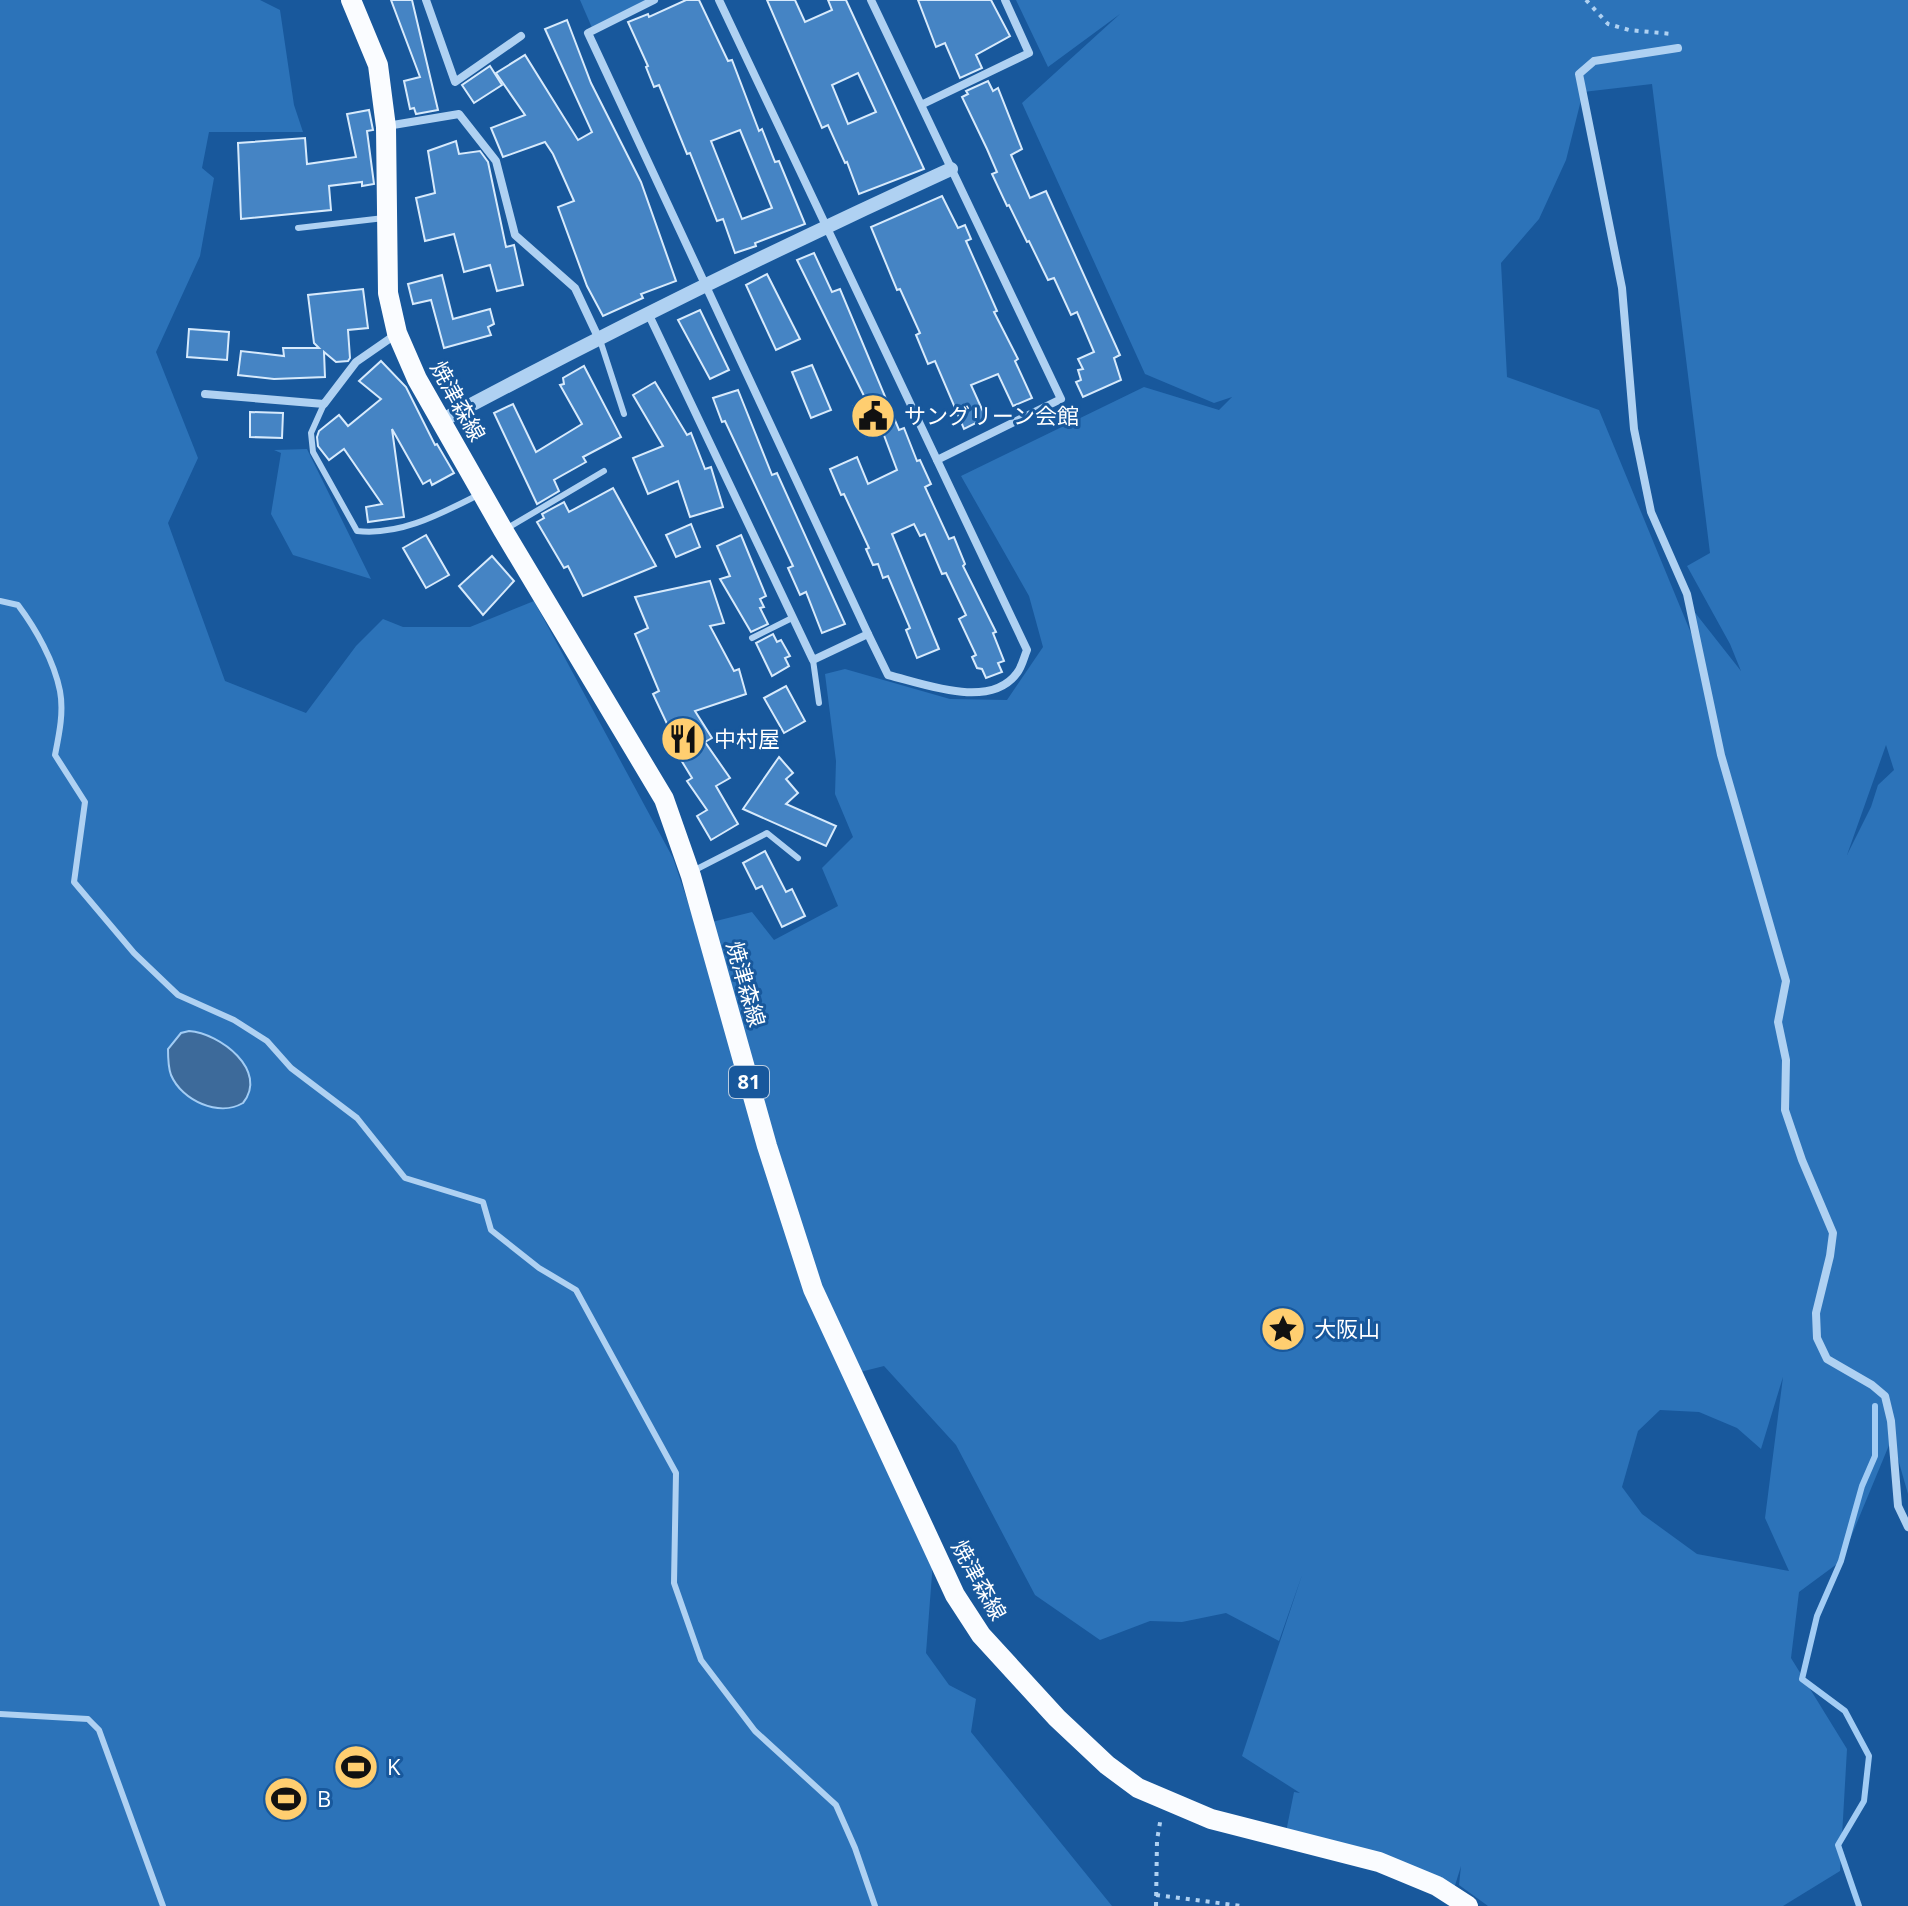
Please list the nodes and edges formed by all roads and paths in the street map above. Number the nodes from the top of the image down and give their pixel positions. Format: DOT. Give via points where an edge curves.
graph roads {
  1 [pos="351,0"];
  2 [pos="426,0"];
  3 [pos="654,0"];
  4 [pos="719,0"];
  5 [pos="871,0"];
  6 [pos="1005,0"];
  7 [pos="1586,0"];
  8 [pos="521,36"];
  9 [pos="1678,48"];
  10 [pos="923,104"];
  11 [pos="386,127"];
  12 [pos="951,169"];
  13 [pos="388,217"];
  14 [pos="825,226"];
  15 [pos="298,228"];
  16 [pos="705,284"];
  17 [pos="648,313"];
  18 [pos="397,333"];
  19 [pos="598,337"];
  20 [pos="205,394"];
  21 [pos="324,404"];
  22 [pos="624,414"];
  23 [pos="441,421"];
  24 [pos="937,460"];
  25 [pos="604,471"];
  26 [pos="482,493"];
  27 [pos="503,530"];
  28 [pos="0,601"];
  29 [pos="792,618"];
  30 [pos="868,634"];
  31 [pos="752,638"];
  32 [pos="813,660"];
  33 [pos="819,703"];
  34 [pos="798,858"];
  35 [pos="690,872"];
  36 [pos="1908,1527"];
  37 [pos="0,1714"];
  38 [pos="1164,1799"];
  39 [pos="1156,1895"];
  40 [pos="163,1906"];
  41 [pos="875,1906"];
  42 [pos="1156,1906"];
  43 [pos="1242,1906"];
  44 [pos="1468,1906"];
  1 -- 11 [label="main road, 焼津森線 / 81" via="378,65"];
  2 -- 8 [label="street" via="455,82"];
  3 -- 16 [label="street" via="588,33"];
  4 -- 14 [label="street"];
  5 -- 10 [label="street"];
  6 -- 10 [label="street" via="1029,53"];
  7 -- 9 [label="path" via="1608,24 1674,34"];
  9 -- 36 [label="street" via="1594,61 1579,74 1622,288 1634,429 1651,512 1687,594 1721,755 1786,981 1778,1022 1786,1060 1785,1110 1833,1233 1816,1313 1817,1338 1827,1359 1885,1396 1898,1506"];
  10 -- 12 [label="street"];
  11 -- 13 [label="main road, 焼津森線 / 81"];
  11 -- 19 [label="street" via="459,114 496,161 515,235 575,288"];
  12 -- 14 [label="street"];
  12 -- 24 [label="street" via="1061,399"];
  13 -- 15 [label="lane"];
  13 -- 18 [label="main road, 焼津森線 / 81" via="388,293"];
  14 -- 16 [label="street"];
  14 -- 24 [label="street"];
  16 -- 17 [label="street"];
  16 -- 30 [label="street"];
  17 -- 19 [label="street"];
  17 -- 29 [label="street"];
  18 -- 21 [label="street" via="356,362"];
  18 -- 23 [label="main road, 焼津森線 / 81"];
  19 -- 22 [label="lane"];
  19 -- 23 [label="street"];
  20 -- 21 [label="street"];
  21 -- 26 [label="lane" via="311,433 313,452 357,531 424,522"];
  23 -- 26 [label="main road, 焼津森線 / 81"];
  24 -- 30 [label="street" via="1027,650 1018,673 999,689 963,693 888,675"];
  25 -- 27 [label="lane"];
  26 -- 27 [label="main road, 焼津森線 / 81"];
  27 -- 35 [label="main road, 焼津森線 / 81" via="664,799"];
  28 -- 41 [label="lane" via="18,605 39,632 60,691 55,755 85,802 74,882 178,995 267,1041 291,1068 357,1118 405,1178 483,1202 491,1230 576,1290 676,1473 674,1583 701,1660 755,1731 836,1805"];
  29 -- 31 [label="lane"];
  29 -- 32 [label="street"];
  30 -- 32 [label="street"];
  32 -- 33 [label="lane"];
  34 -- 35 [label="lane" via="767,833"];
  35 -- 38 [label="main road, 焼津森線 / 81" via="813,1289 955,1595 981,1635 1057,1718 1107,1765"];
  37 -- 40 [label="lane" via="88,1719 99,1730"];
  38 -- 39 [label="path"];
  38 -- 44 [label="main road, 焼津森線 / 81" via="1211,1819 1379,1862 1437,1886"];
  39 -- 42 [label="path"];
  39 -- 43 [label="path"];
}
